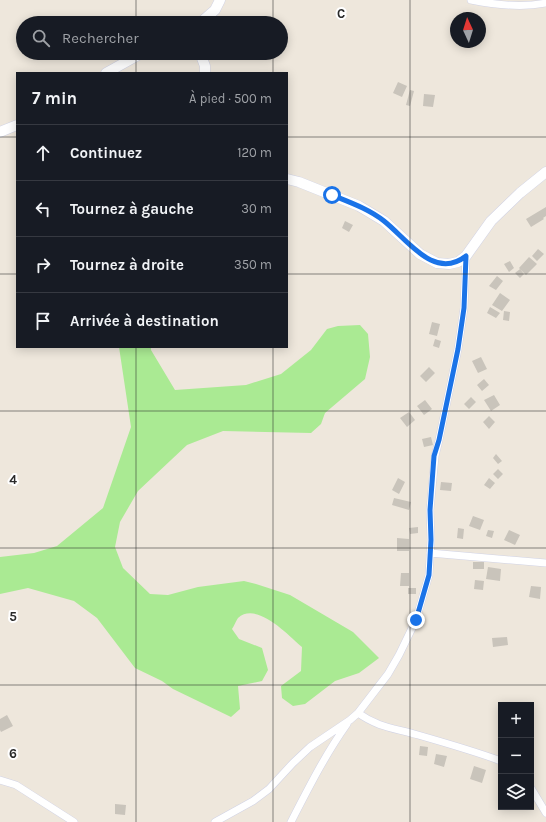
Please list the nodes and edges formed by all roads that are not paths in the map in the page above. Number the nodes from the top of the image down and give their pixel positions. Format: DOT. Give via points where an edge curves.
graph roads {
  1 [pos="220,0"];
  2 [pos="471,0"];
  3 [pos="546,3"];
  4 [pos="208,16"];
  5 [pos="129,60"];
  6 [pos="203,60"];
  7 [pos="108,72"];
  8 [pos="205,72"];
  9 [pos="16,125"];
  10 [pos="0,132"];
  11 [pos="546,172"];
  12 [pos="288,179"];
  13 [pos="466,256"];
  14 [pos="430,553"];
  15 [pos="546,563"];
  16 [pos="358,713"];
  17 [pos="350,720"];
  18 [pos="498,760"];
  19 [pos="0,780"];
  20 [pos="534,793"];
  21 [pos="546,813"];
  22 [pos="74,822"];
  23 [pos="215,822"];
  24 [pos="291,822"];
  1 -- 4 [label="street"];
  2 -- 3 [label="street" via="505,6"];
  5 -- 7 [label="street"];
  6 -- 8 [label="street"];
  9 -- 10 [label="street"];
  11 -- 13 [label="street" via="491,221"];
  12 -- 13 [label="street" via="359,206 384,221 420,254 437,263 458,262"];
  13 -- 14 [label="street" via="464,308 458,349 434,456"];
  14 -- 15 [label="street"];
  14 -- 16 [label="street" via="429,575 416,620 388,674"];
  16 -- 17 [label="street"];
  16 -- 18 [label="street" via="382,726 454,745"];
  17 -- 23 [label="street" via="310,747 269,789"];
  17 -- 24 [label="street"];
  19 -- 22 [label="street" via="16,785"];
  20 -- 21 [label="street"];
}
